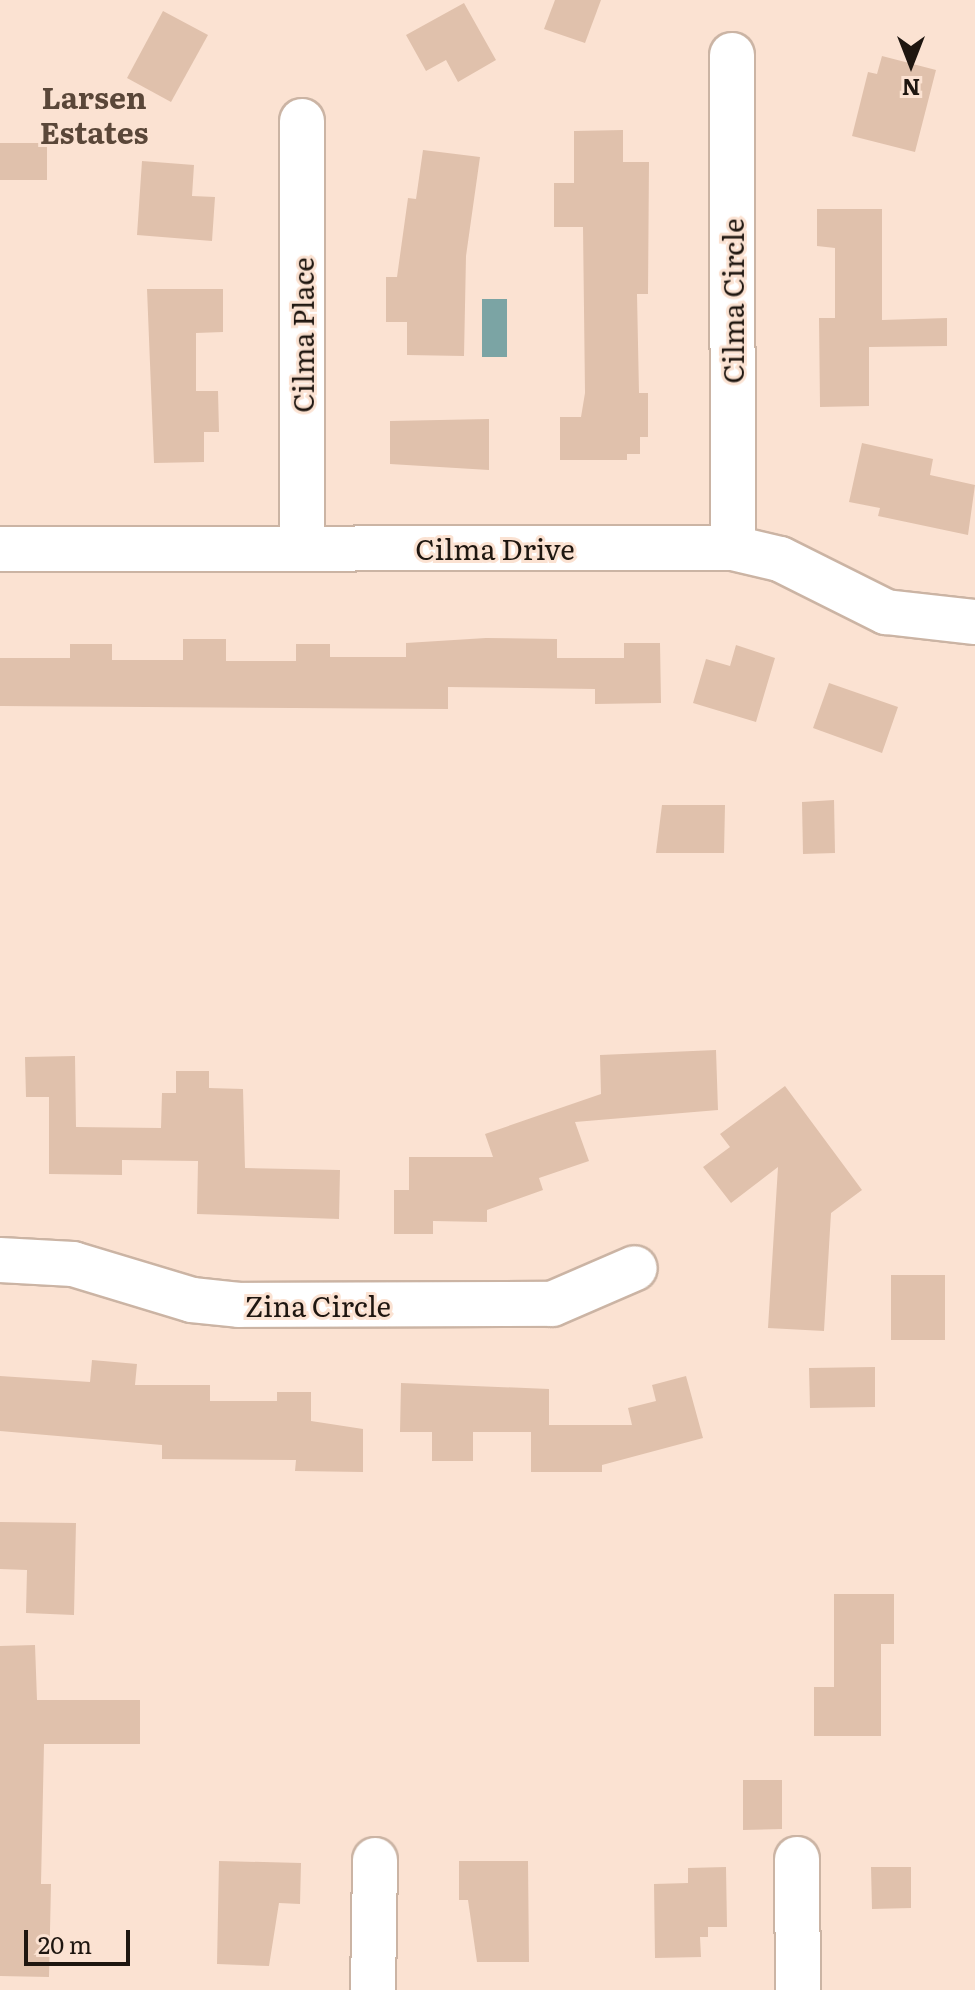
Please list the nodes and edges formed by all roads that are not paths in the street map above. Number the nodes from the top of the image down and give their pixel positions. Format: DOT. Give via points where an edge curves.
graph roads {
  1 [pos="732,55"];
  2 [pos="302,121"];
  3 [pos="302,548"];
  4 [pos="733,548"];
  5 [pos="0,549"];
  6 [pos="975,622"];
  7 [pos="0,1260"];
  8 [pos="635,1268"];
  9 [pos="797,1859"];
  10 [pos="375,1860"];
  11 [pos="373,1990"];
  12 [pos="798,1990"];
  1 -- 4 [label="street, Cilma Circle"];
  2 -- 3 [label="street, Cilma Place"];
  3 -- 4 [label="street, Cilma Drive"];
  3 -- 5 [label="street, Cilma Drive"];
  4 -- 6 [label="street, Cilma Drive" via="780,559 886,612"];
  7 -- 8 [label="street, Zina Circle" via="73,1264 192,1300 239,1305 552,1304"];
  9 -- 12 [label="street"];
  10 -- 11 [label="street"];
}
